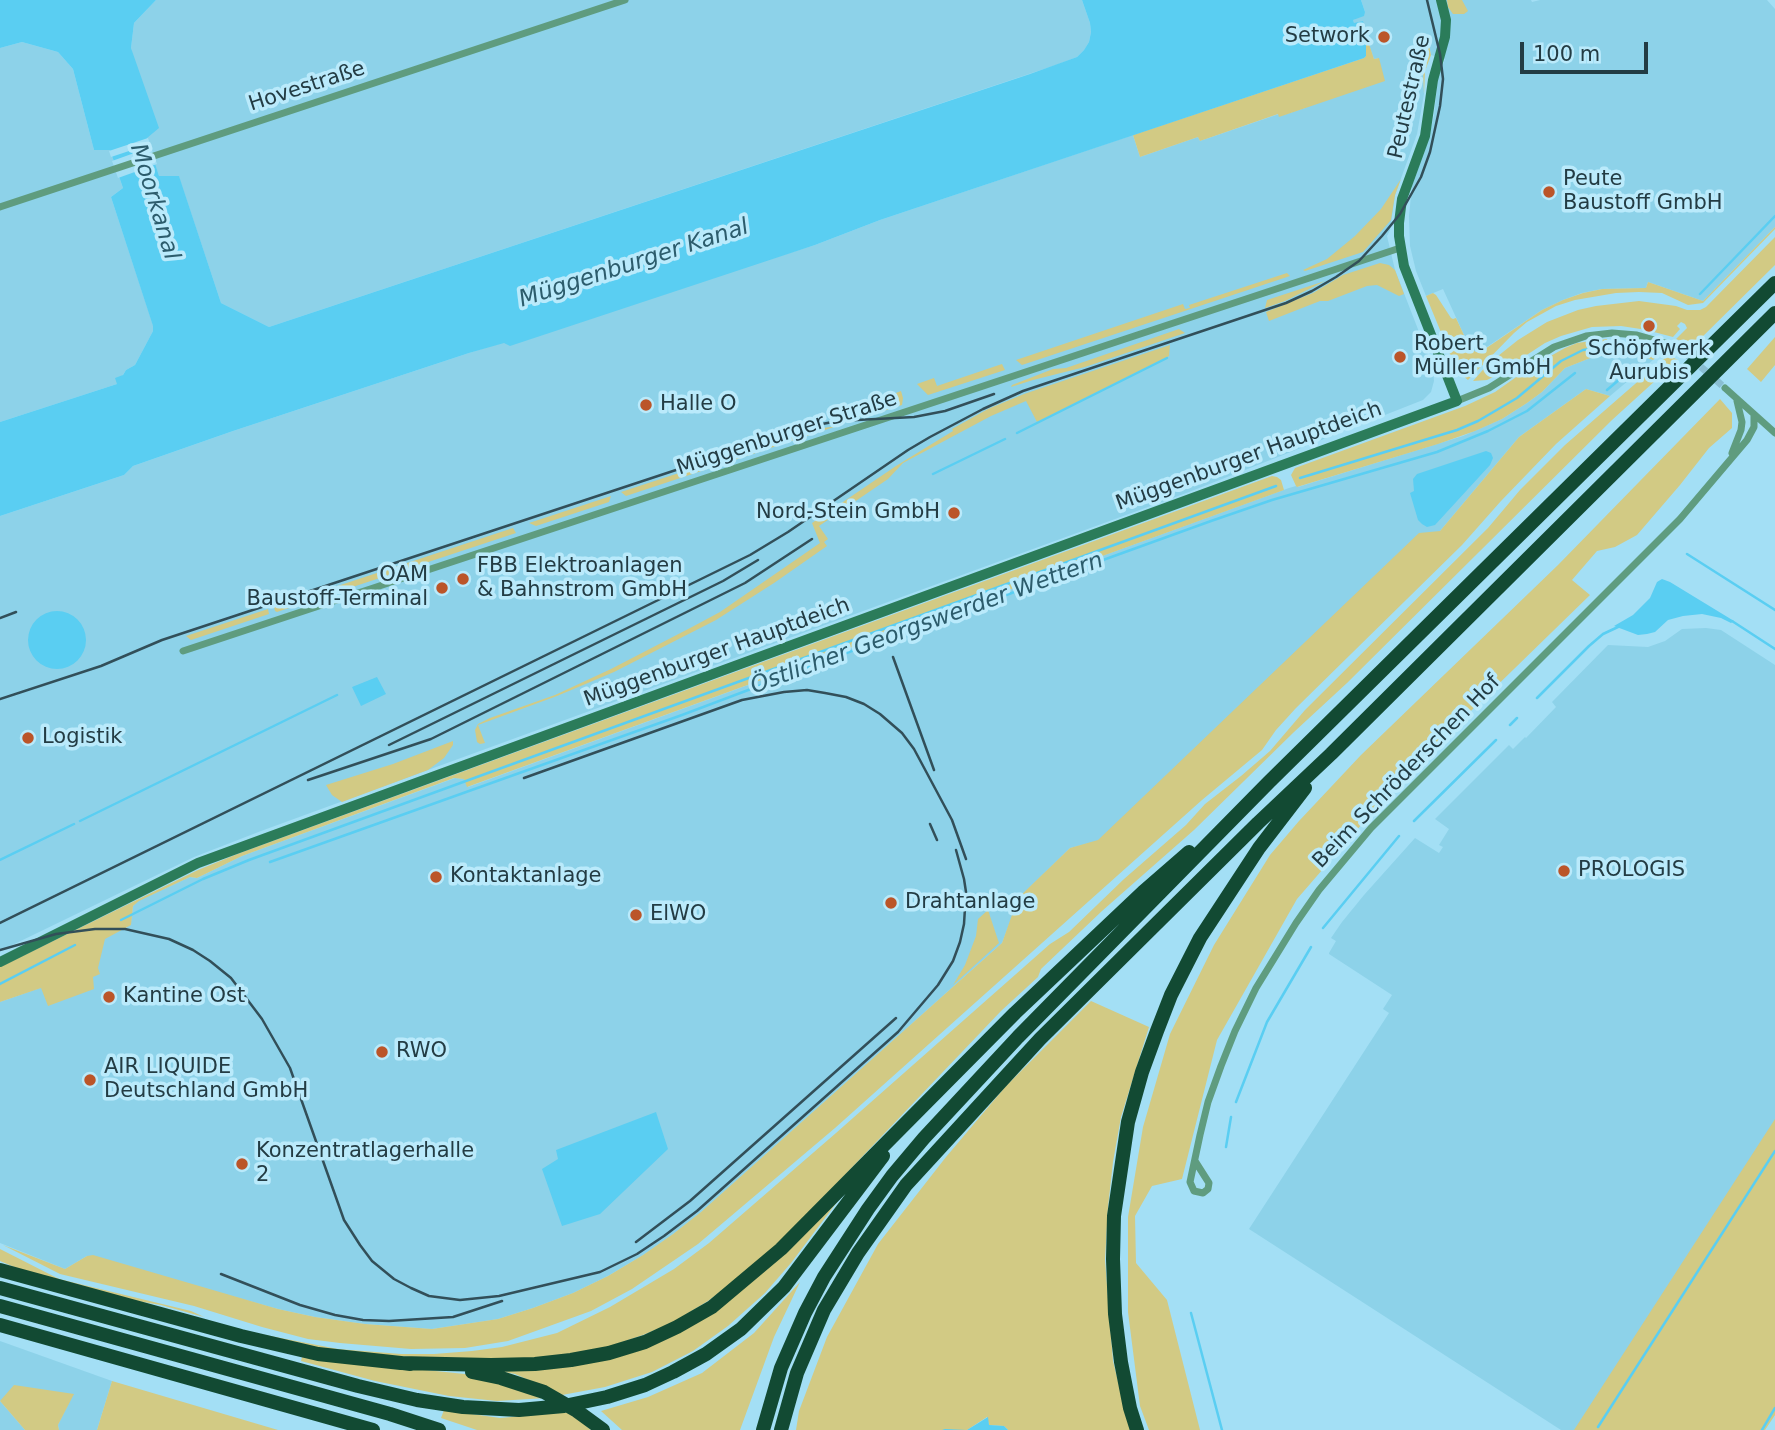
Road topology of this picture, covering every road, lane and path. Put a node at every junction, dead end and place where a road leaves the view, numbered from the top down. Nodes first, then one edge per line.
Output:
1 (625, 0) edge
2 (1441, 0) edge
3 (0, 207) edge
4 (1401, 248) junction
5 (1775, 283) edge
6 (1775, 313) edge
7 (1685, 353) tunnel mouth
8 (1725, 388) tunnel mouth
9 (1737, 400) junction
10 (1457, 401) junction
11 (1754, 415) junction
12 (1775, 433) edge
13 (1729, 461) junction
14 (183, 652) dead end
15 (1331, 754) junction
16 (1269, 782) junction
17 (0, 962) edge
18 (916, 1113) junction
19 (1195, 1161) dead end
20 (4, 1271) edge
21 (0, 1288) edge
22 (0, 1306) edge
23 (0, 1325) edge
24 (400, 1363) junction
25 (373, 1430) edge
26 (439, 1430) edge
27 (603, 1430) edge
28 (763, 1430) edge
29 (781, 1430) edge
30 (1137, 1430) edge

1 - 3 street, Hovestraße
2 - 4 street, Peutestraße
4 - 10 street, Peutestraße
4 - 14 street, Müggenburger Straße
5 - 16 highway
6 - 15 highway
7 - 10 street
8 - 9 street
9 - 11 street
9 - 13 street, Beim Schröderschen Hof
10 - 17 street, Müggenburger Hauptdeich
11 - 12 street
11 - 13 street, Beim Schröderschen Hof
13 - 19 street, Beim Schröderschen Hof
15 - 29 highway
15 - 30 highway
16 - 18 highway
16 - 28 highway
18 - 21 highway
18 - 24 highway
20 - 24 highway
22 - 26 highway
23 - 25 highway
24 - 27 highway

